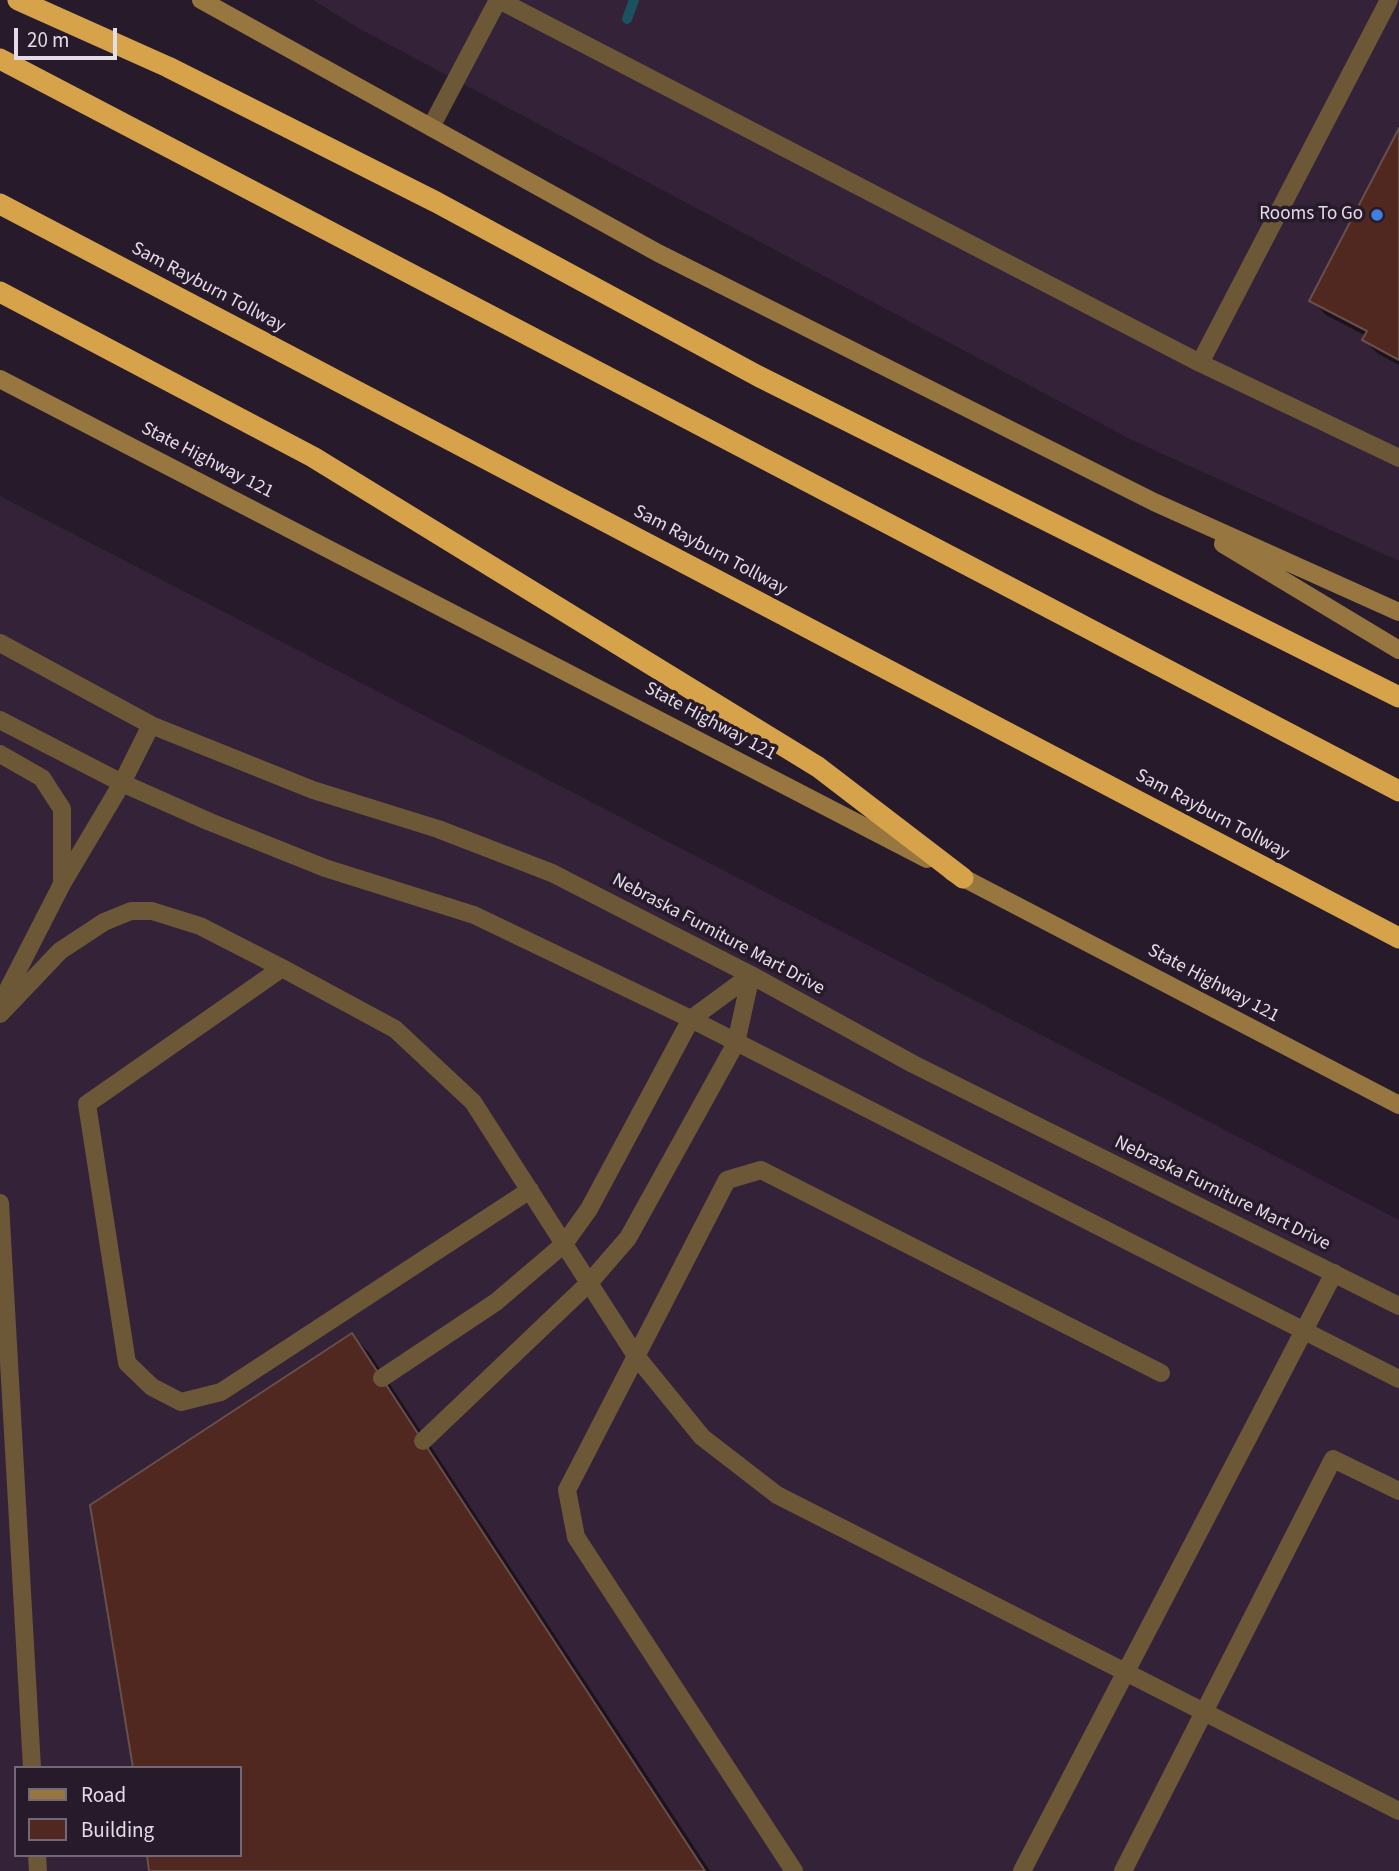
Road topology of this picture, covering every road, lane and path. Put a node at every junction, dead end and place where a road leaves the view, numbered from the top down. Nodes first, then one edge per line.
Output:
1 (18, 0) edge
2 (201, 0) edge
3 (498, 0) edge
4 (1389, 0) edge
5 (0, 59) edge
6 (431, 127) junction
7 (0, 204) edge
8 (0, 292) edge
9 (1200, 363) junction
10 (0, 379) edge
11 (1399, 458) edge
12 (1154, 502) junction
13 (1399, 612) edge
14 (0, 643) edge
15 (1399, 650) edge
16 (1399, 697) edge
17 (0, 720) edge
18 (151, 725) junction
19 (0, 754) edge
20 (122, 783) junction
21 (1399, 791) edge
22 (963, 878) junction
23 (62, 884) junction
24 (1399, 938) edge
25 (282, 968) junction
26 (751, 975) junction
27 (0, 1005) edge
28 (0, 1014) edge
29 (691, 1019) junction
30 (736, 1043) junction
31 (1399, 1105) edge
32 (530, 1190) junction
33 (0, 1203) edge
34 (564, 1244) junction
35 (1334, 1273) junction
36 (589, 1283) junction
37 (1399, 1306) edge
38 (1305, 1331) junction
39 (636, 1356) junction
40 (1161, 1373) dead end
41 (382, 1378) dead end
42 (1399, 1378) edge
43 (423, 1441) dead end
44 (1399, 1492) edge
45 (1127, 1671) junction
46 (1205, 1711) junction
47 (32, 1766) edge
48 (1399, 1811) edge
49 (794, 1871) edge
50 (1022, 1871) edge
51 (1123, 1871) edge

1 - 16 highway
2 - 6 main road
3 - 6 street
3 - 9 street
4 - 9 street
5 - 21 highway
6 - 12 main road
7 - 24 highway, Sam Rayburn Tollway
8 - 22 highway
9 - 11 street
10 - 22 main road, State Highway 121
12 - 13 main road
12 - 15 main road
14 - 18 street, Nebraska Furniture Mart Drive
17 - 20 street
18 - 20 street
18 - 26 street, Nebraska Furniture Mart Drive
19 - 23 street
20 - 23 street
20 - 29 street
22 - 31 main road, State Highway 121
23 - 27 street
25 - 28 street
25 - 32 street
25 - 32 street
26 - 29 street
26 - 30 street
26 - 35 street, Nebraska Furniture Mart Drive
29 - 30 street
29 - 34 street
30 - 36 street
30 - 38 street
32 - 34 street
33 - 47 street
34 - 36 street
34 - 41 street
35 - 37 street, Nebraska Furniture Mart Drive
35 - 38 street
36 - 39 street
36 - 43 street
38 - 42 street
38 - 45 street
39 - 40 street
39 - 45 street
39 - 49 street
44 - 46 street
45 - 46 street
45 - 50 street
46 - 48 street
46 - 51 street

